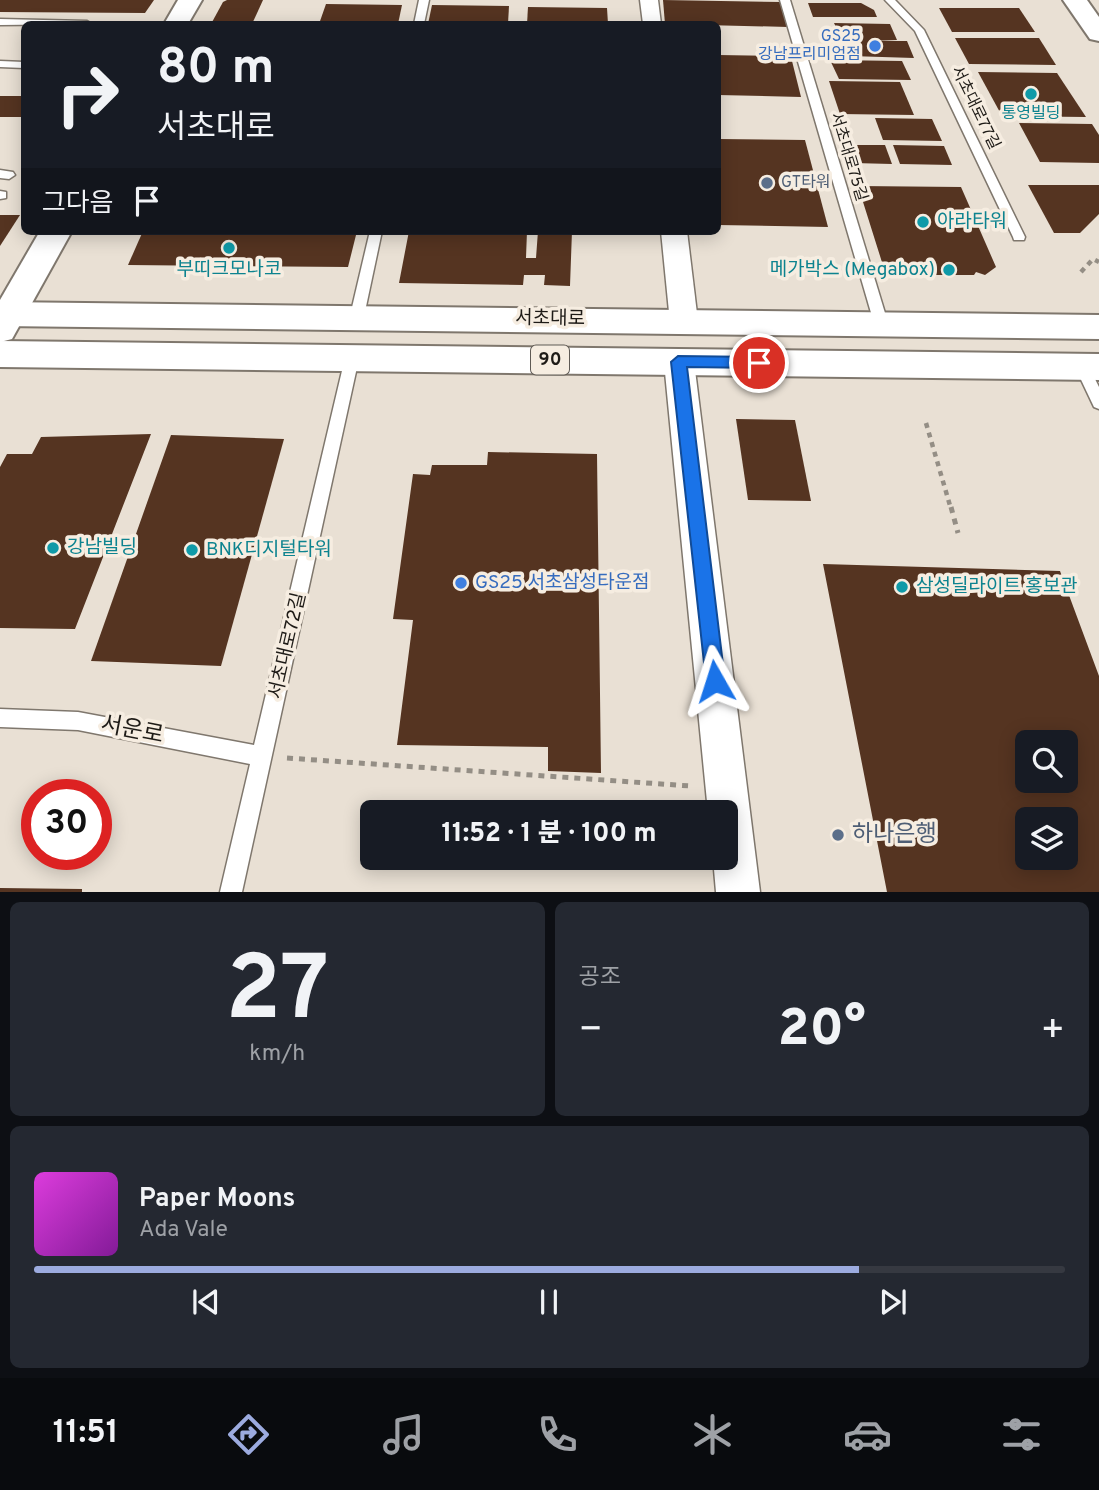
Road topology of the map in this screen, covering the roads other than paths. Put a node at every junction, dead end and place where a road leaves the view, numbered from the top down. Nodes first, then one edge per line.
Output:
1 (190, 0) edge
2 (424, 0) edge
3 (649, 0) edge
4 (785, 0) edge
5 (890, 0) edge
6 (1075, 0) edge
7 (178, 21) edge
8 (420, 21) edge
9 (652, 21) edge
10 (0, 22) edge
11 (21, 22) edge
12 (1099, 34) edge
13 (0, 64) edge
14 (21, 65) edge
15 (54, 235) edge
16 (375, 235) edge
17 (674, 235) edge
18 (1019, 237) dead end
19 (358, 316) junction
20 (3, 320) edge
21 (684, 322) junction
22 (881, 323) junction
23 (1093, 325) edge
24 (0, 355) edge
25 (352, 358) junction
26 (678, 362) junction
27 (1090, 367) edge
28 (1099, 403) edge
29 (0, 718) edge
30 (262, 756) junction
31 (231, 891) edge
32 (738, 891) edge

1 - 7 main road
2 - 8 lane
3 - 9 street
4 - 22 lane, 서초대로75길
5 - 18 lane, 서초대로77길
6 - 12 main road
10 - 11 lane
13 - 14 lane
15 - 20 main road
16 - 19 lane
17 - 21 street
19 - 20 main road, 서초대로 / 90
19 - 21 main road, 서초대로 / 90
21 - 22 main road, 서초대로 / 90
22 - 23 main road, 서초대로 / 90
24 - 25 main road, 90
25 - 26 main road, 90
25 - 30 lane, 서초대로72길
26 - 27 main road, 90
26 - 32 street
27 - 28 lane
29 - 30 lane, 서운로
30 - 31 lane, 서초대로72길

